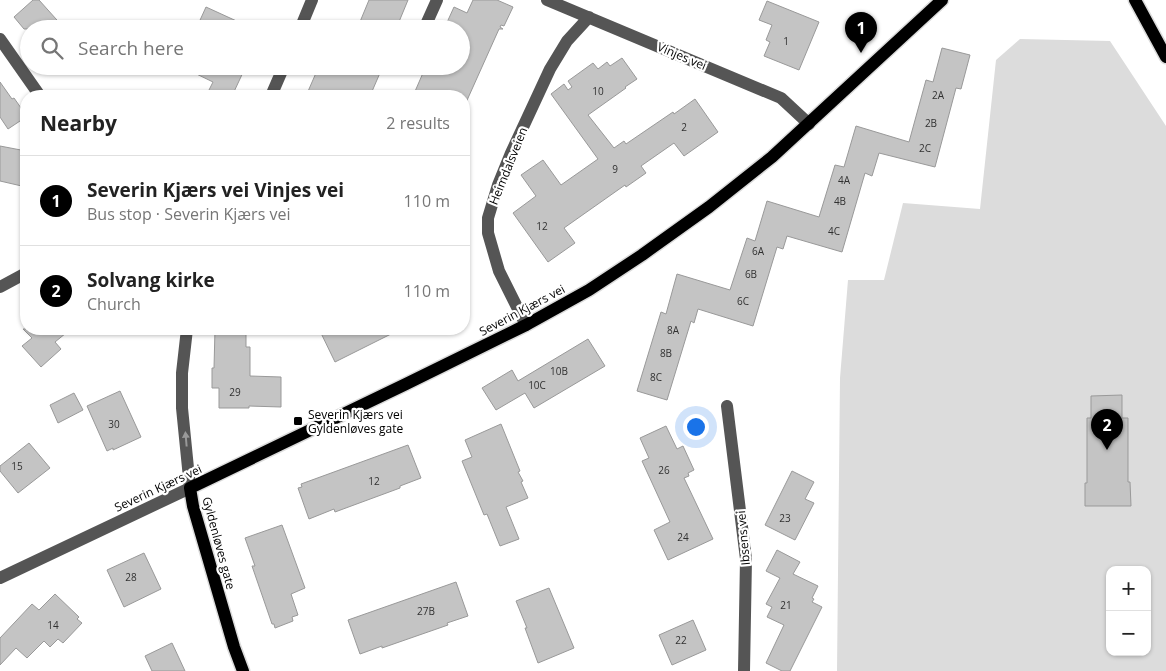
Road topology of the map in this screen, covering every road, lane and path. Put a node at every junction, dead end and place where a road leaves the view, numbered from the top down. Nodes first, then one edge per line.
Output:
1 (312, 0) edge
2 (437, 0) edge
3 (547, 0) edge
4 (1135, 0) edge
5 (940, 1) edge
6 (589, 17) junction
7 (304, 20) edge
8 (428, 20) edge
9 (0, 39) edge
10 (1166, 57) edge
11 (20, 68) edge
12 (25, 75) edge
13 (280, 75) edge
14 (36, 90) edge
15 (274, 90) edge
16 (810, 124) junction
17 (20, 276) edge
18 (0, 287) edge
19 (526, 325) junction
20 (186, 335) edge
21 (727, 406) dead end
22 (190, 488) junction
23 (0, 578) edge
24 (243, 671) edge
25 (744, 671) edge

1 - 7 street
2 - 8 street
3 - 6 street, Vinjes vei
4 - 10 main road
5 - 16 main road, Severin Kjærs vei
6 - 16 street, Vinjes vei
6 - 19 street, Heimdalsveien
9 - 11 street
12 - 14 street
13 - 15 street
16 - 19 main road, Severin Kjærs vei
17 - 18 street
19 - 22 main road, Severin Kjærs vei
22 -> 20 street, Gyldenløves gate
21 - 25 street, Ibsens vei
22 - 23 street, Severin Kjærs vei
22 - 24 main road, Gyldenløves gate

